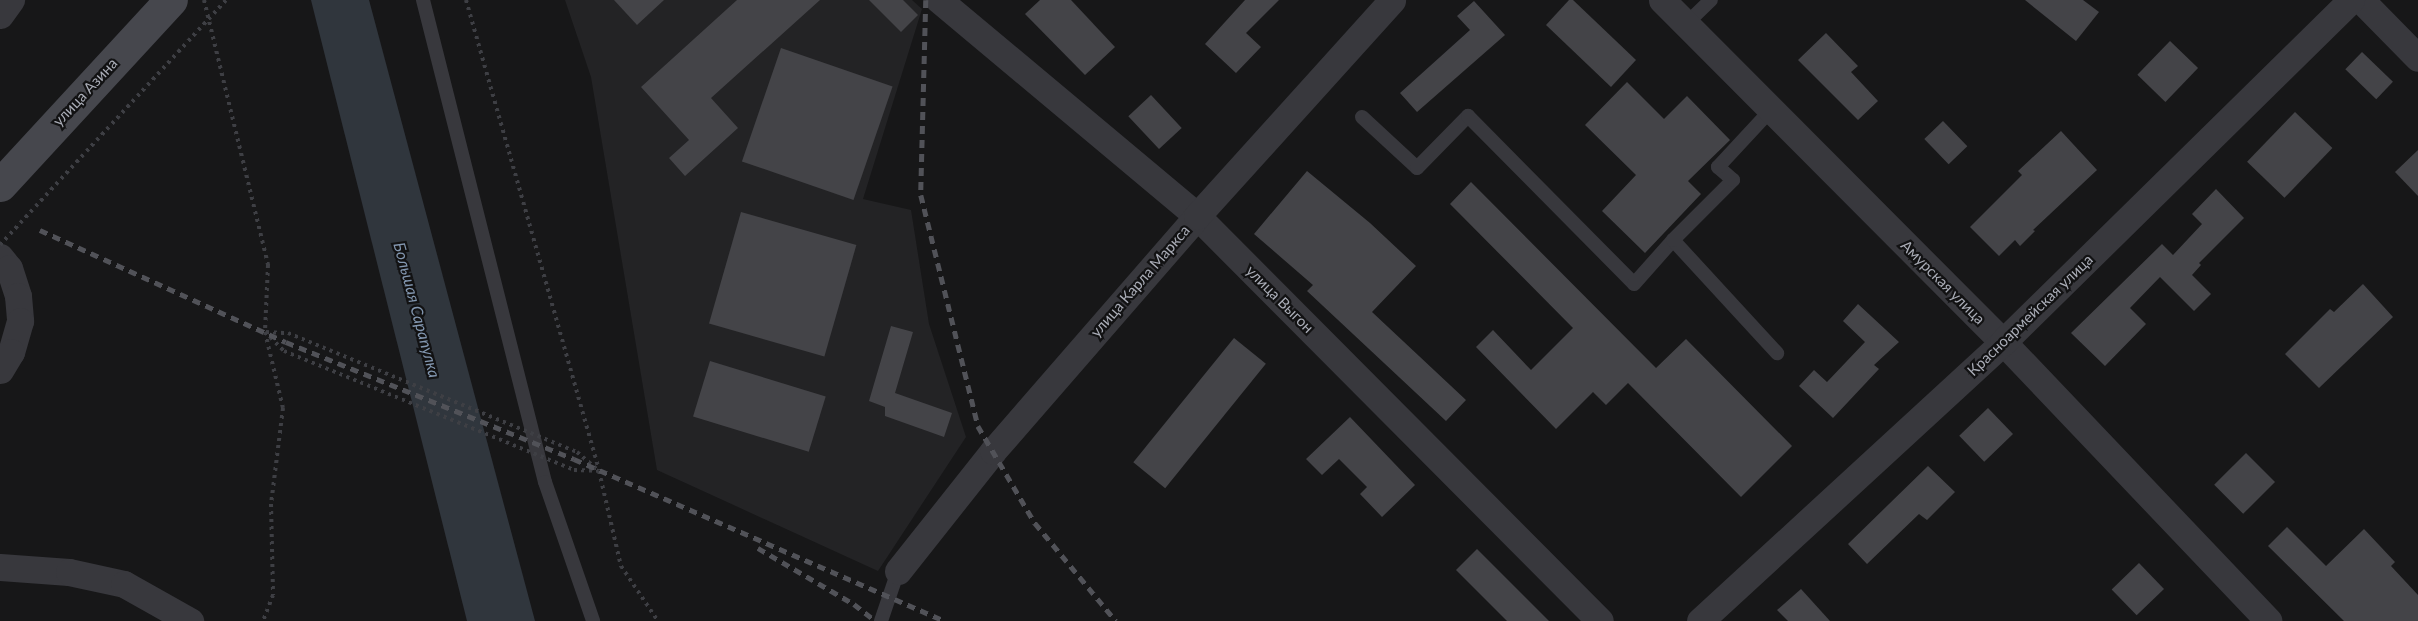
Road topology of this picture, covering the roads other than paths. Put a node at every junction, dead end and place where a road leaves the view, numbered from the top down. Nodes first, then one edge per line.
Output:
1 (11, 0) edge
2 (171, 0) edge
3 (423, 0) edge
4 (939, 0) edge
5 (1392, 0) edge
6 (1662, 0) edge
7 (1711, 0) edge
8 (2351, 0) edge
9 (2361, 0) edge
10 (0, 15) edge
11 (1684, 25) junction
12 (2418, 58) edge
13 (1770, 111) junction
14 (1362, 117) dead end
15 (0, 185) edge
16 (1197, 216) junction
17 (1673, 240) junction
18 (0, 257) edge
19 (2003, 342) junction
20 (1777, 353) dead end
21 (0, 370) edge
22 (0, 567) edge
23 (898, 571) joint
24 (190, 621) edge
25 (593, 621) edge
26 (881, 621) edge
27 (1600, 621) edge
28 (1700, 621) edge
29 (2269, 621) edge

1 - 10 street
2 - 15 main road, улица Азина
3 - 25 lane
4 - 16 street, улица Выгон
5 - 16 street, улица Карла Маркса
6 - 11 street, Амурская улица
7 - 11 lane
8 - 19 street, Красноармейская улица
9 - 12 street
11 - 13 street, Амурская улица
13 - 17 lane
13 - 19 street, Амурская улица
14 - 17 lane
16 - 23 street, улица Карла Маркса
16 - 27 street, улица Выгон
17 - 20 lane
18 - 21 street
19 - 28 street, Красноармейская улица
19 - 29 street, Амурская улица
22 - 24 street
23 - 26 lane

